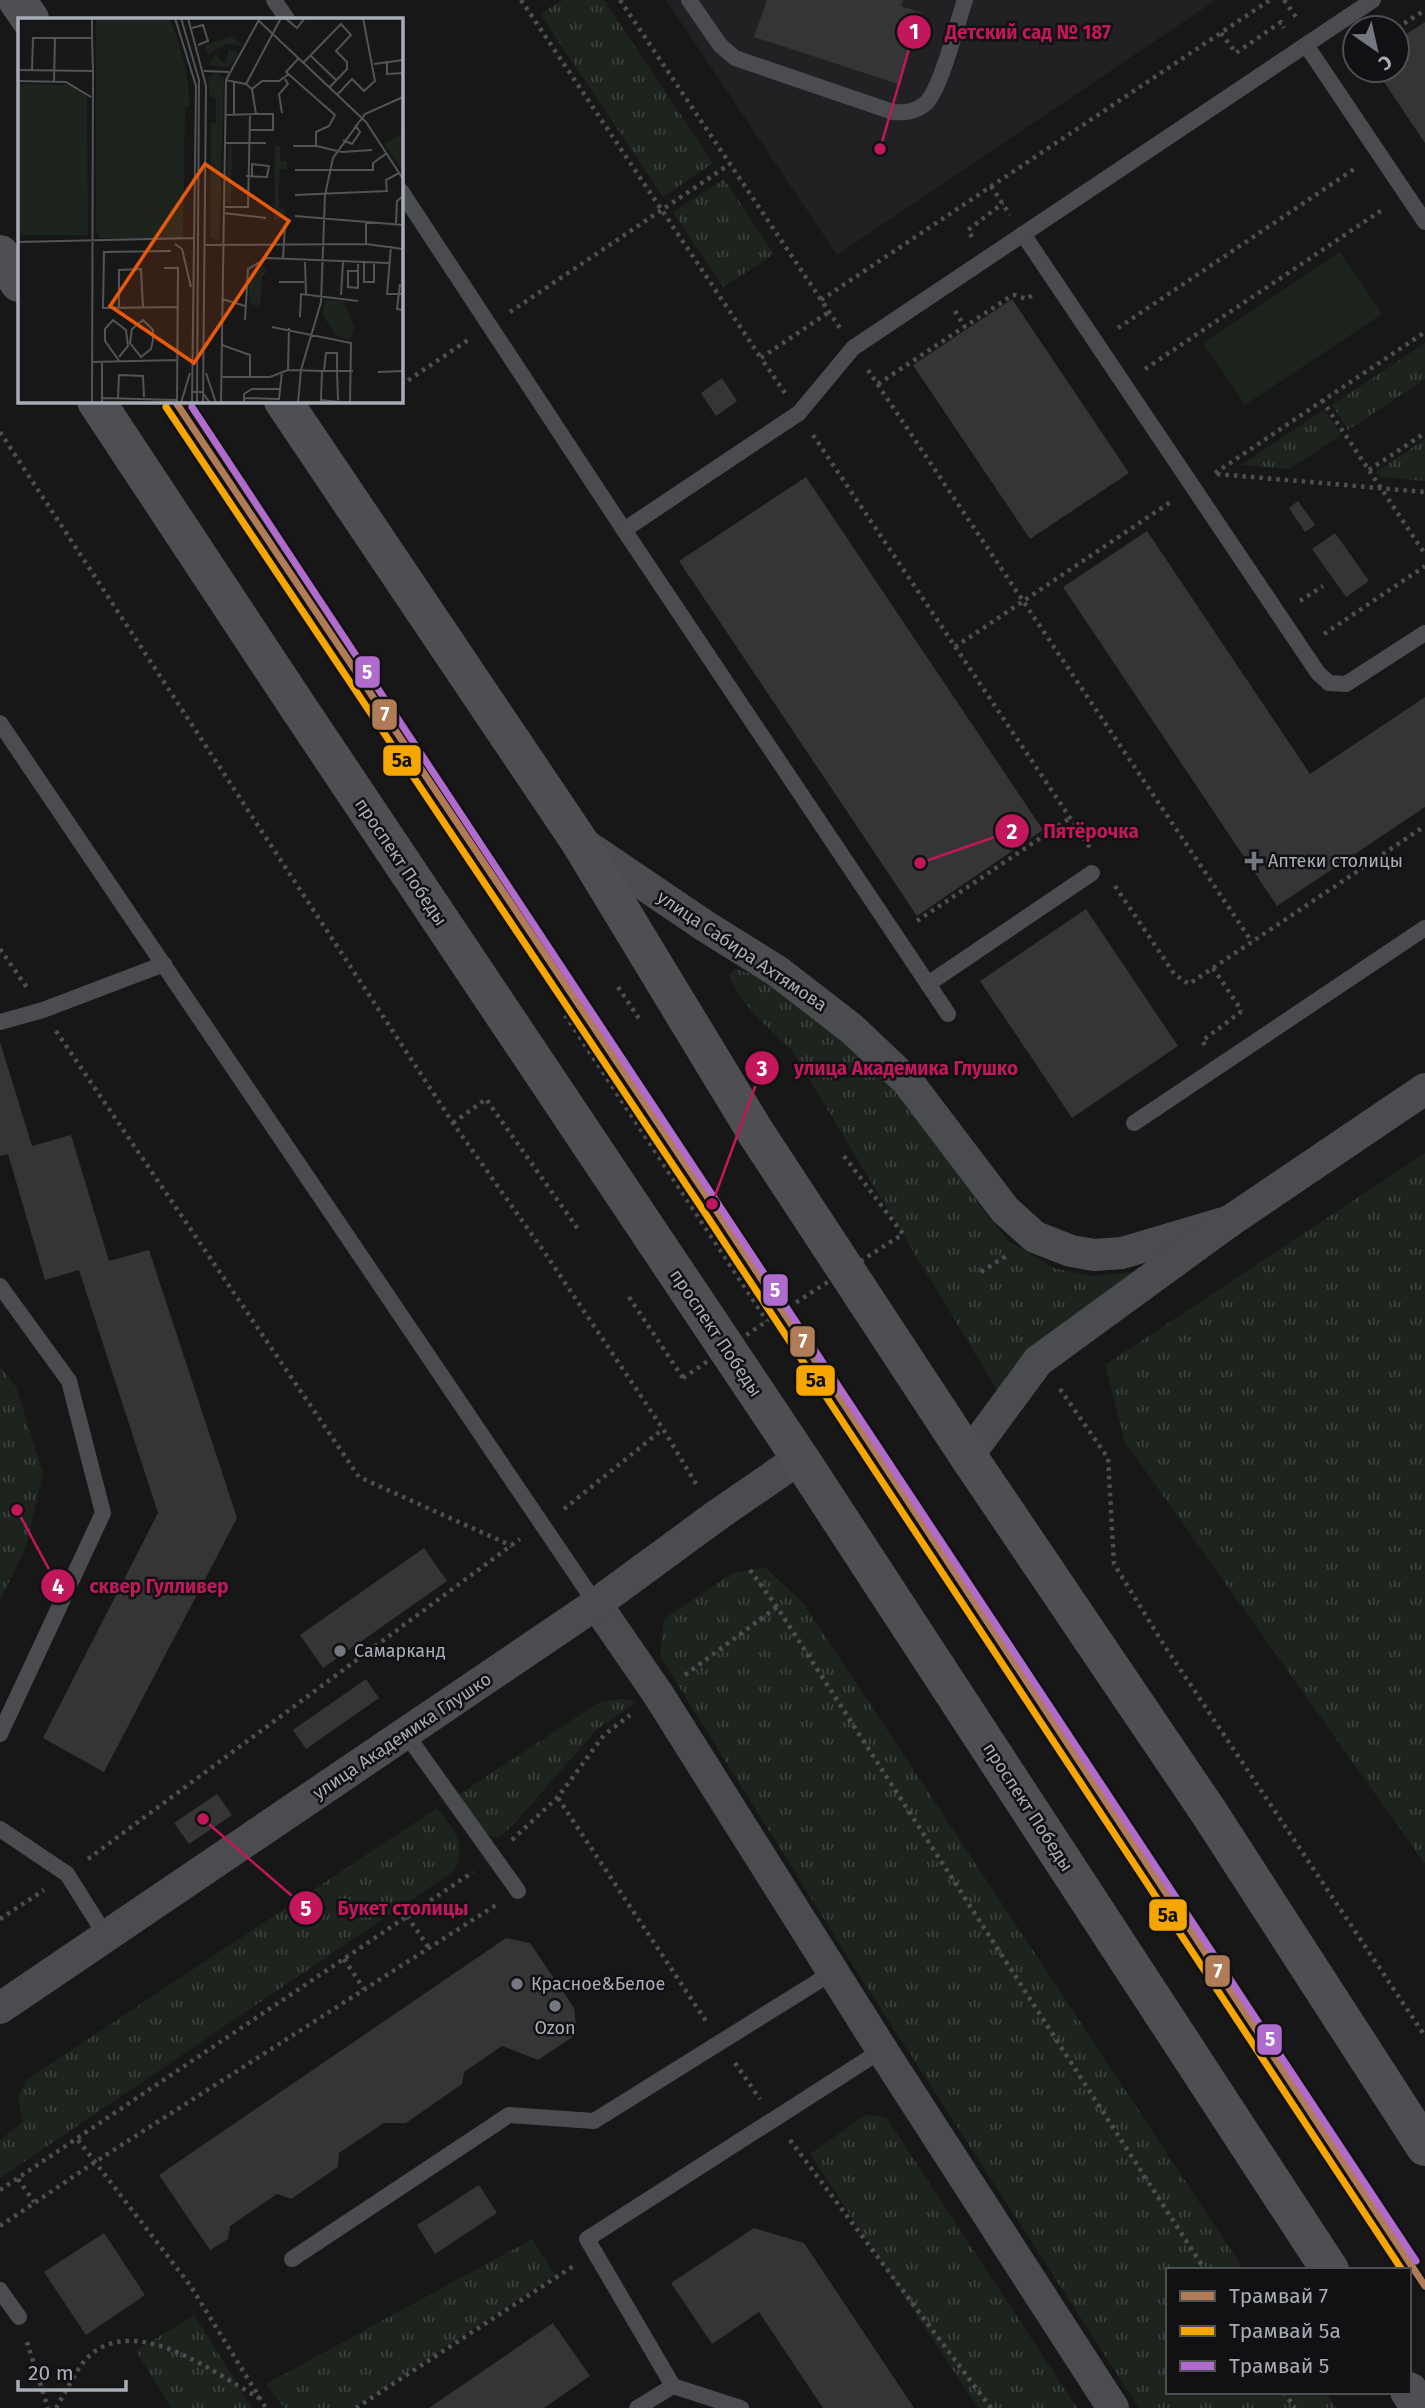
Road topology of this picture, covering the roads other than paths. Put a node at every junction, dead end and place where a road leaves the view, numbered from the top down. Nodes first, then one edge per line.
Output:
1 (17, 0) edge
2 (274, 0) edge
3 (689, 0) edge
4 (965, 0) edge
5 (1373, 0) edge
6 (29, 18) edge
7 (286, 18) edge
8 (1306, 45) junction
9 (402, 193) edge
10 (1425, 222) edge
11 (1024, 234) junction
12 (0, 254) edge
13 (18, 281) edge
14 (97, 402) edge
15 (285, 402) edge
16 (624, 530) junction
17 (1425, 633) edge
18 (0, 723) edge
19 (579, 841) junction
20 (1092, 873) dead end
21 (1425, 928) edge
22 (164, 964) junction
23 (928, 984) junction
24 (948, 1014) dead end
25 (0, 1022) edge
26 (1425, 1089) edge
27 (1134, 1123) dead end
28 (1230, 1221) junction
29 (0, 1286) edge
30 (968, 1457) junction
31 (800, 1458) junction
32 (596, 1604) junction
33 (0, 1734) edge
34 (406, 1734) junction
35 (0, 1829) edge
36 (518, 1891) road end
37 (106, 1936) junction
38 (833, 1972) junction
39 (0, 2008) edge
40 (882, 2050) junction
41 (1425, 2147) edge
42 (292, 2259) dead end
43 (1329, 2268) edge
44 (0, 2290) edge
45 (19, 2317) road end
46 (673, 2386) junction
47 (637, 2408) edge
48 (741, 2408) edge
49 (1113, 2408) edge

1 - 6 main road
2 - 7 lane
3 - 4 lane
5 - 8 lane
8 - 10 lane
8 - 11 lane
9 - 16 lane
11 - 16 lane
11 - 17 lane
12 - 13 main road
14 - 31 main road, проспект Победы
15 - 19 main road
16 - 23 lane
18 - 22 lane
19 - 28 street, улица Сабира Ахтямова
19 - 30 main road
20 - 23 lane
21 - 27 lane
22 - 25 lane
22 - 32 lane
23 - 24 lane
26 - 28 street, улица Сабира Ахтямова
28 - 30 street, улица Сабира Ахтямова
29 - 33 lane
30 - 41 main road
31 - 32 street, улица Академика Глушко
31 - 43 main road, проспект Победы
32 - 34 street, улица Академика Глушко
32 - 38 street
34 - 36 lane
34 - 37 street, улица Академика Глушко
35 - 37 lane
37 - 39 street, улица Академика Глушко
38 - 40 street
38 - 42 lane
40 - 46 lane
40 - 49 street
44 - 45 lane
46 - 47 lane
46 - 48 lane

